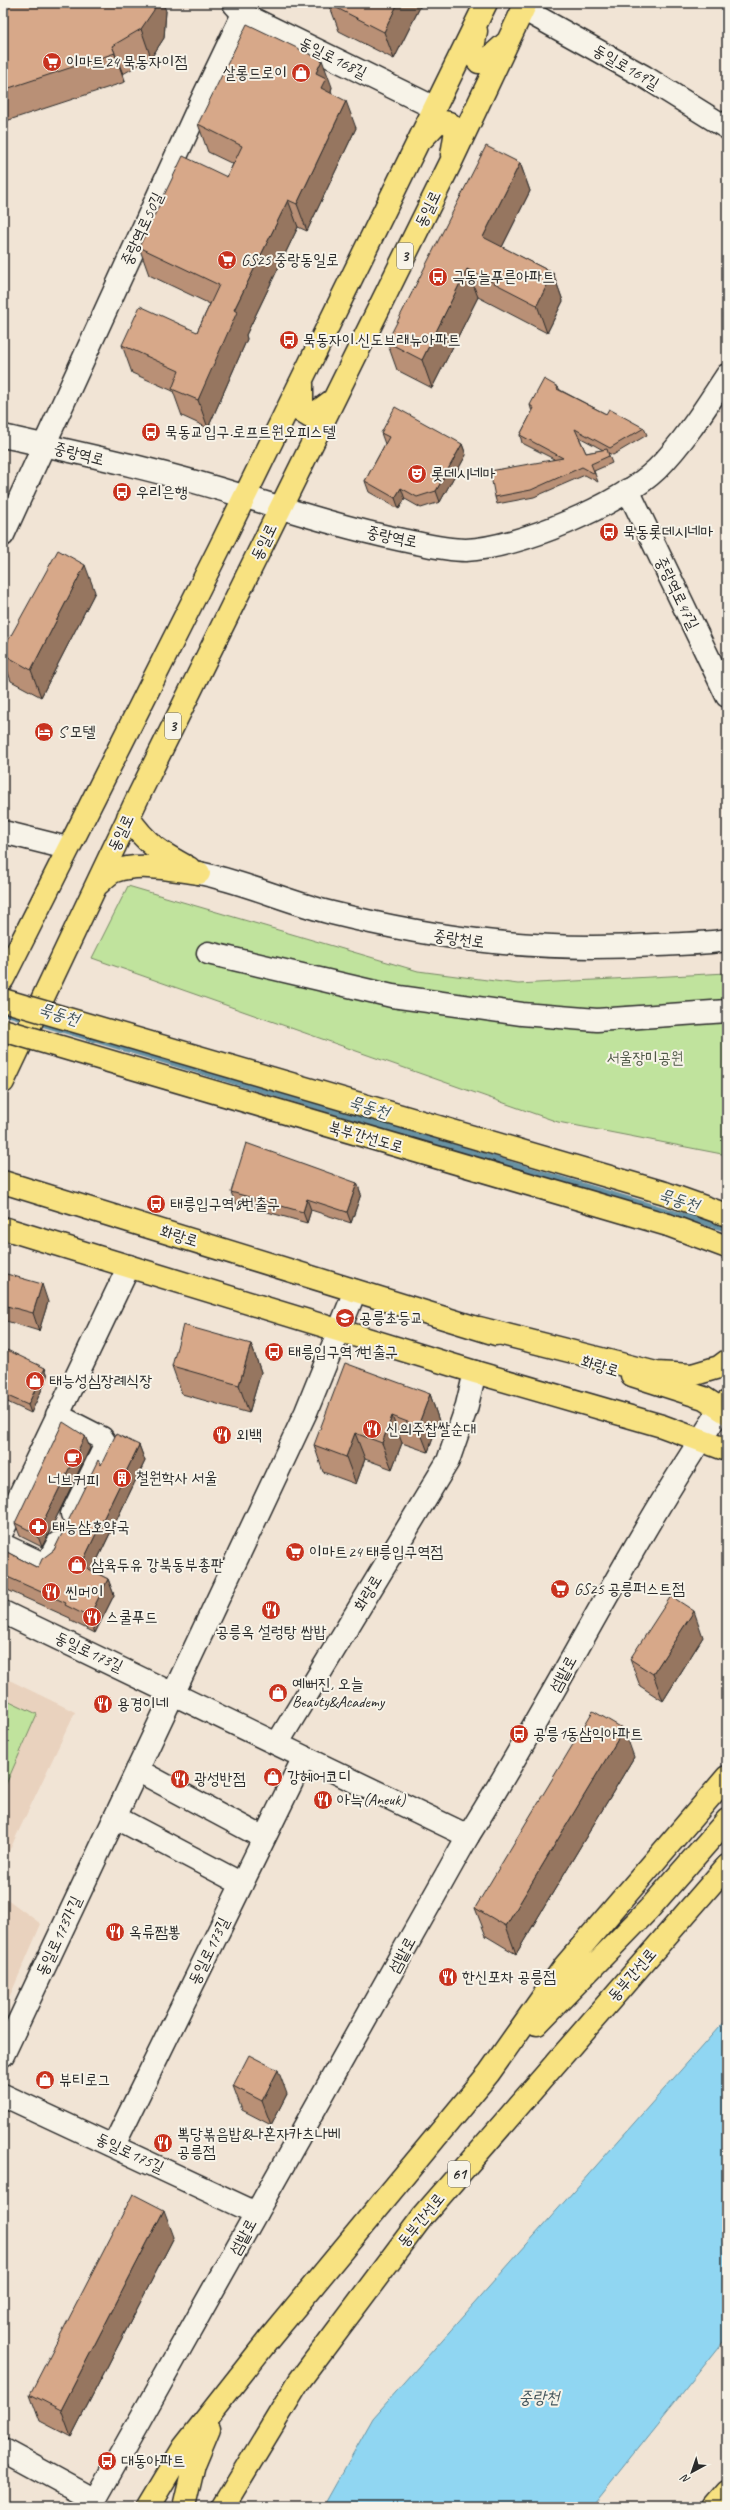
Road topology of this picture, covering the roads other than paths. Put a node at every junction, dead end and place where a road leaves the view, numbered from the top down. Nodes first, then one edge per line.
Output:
1 (525, 6) edge
2 (238, 8) edge
3 (481, 13) edge
4 (509, 39) junction
5 (435, 108) junction
6 (727, 128) edge
7 (417, 144) junction
8 (451, 162) junction
9 (727, 375) edge
10 (302, 381) junction
11 (335, 398) junction
12 (3, 436) edge
13 (43, 445) junction
14 (628, 490) junction
15 (246, 496) junction
16 (281, 508) junction
17 (3, 535) edge
18 (726, 694) edge
19 (128, 817) junction
20 (3, 832) edge
21 (67, 848) junction
22 (199, 873) junction
23 (95, 887) junction
24 (727, 940) edge
25 (208, 953) dead end
26 (3, 979) edge
27 (3, 1000) edge
28 (727, 1012) edge
29 (3, 1030) edge
30 (3, 1082) edge
31 (3, 1182) edge
32 (727, 1216) edge
33 (3, 1228) edge
34 (727, 1247) edge
35 (129, 1266) junction
36 (355, 1291) junction
37 (479, 1328) junction
38 (340, 1330) junction
39 (727, 1361) edge
40 (475, 1372) junction
41 (725, 1408) edge
42 (57, 1415) junction
43 (701, 1440) junction
44 (727, 1450) edge
45 (3, 1530) edge
46 (3, 1544) edge
47 (3, 1612) edge
48 (174, 1692) junction
49 (277, 1744) junction
50 (304, 1757) junction
51 (137, 1770) junction
52 (727, 1777) edge
53 (115, 1818) junction
54 (727, 1820) edge
55 (468, 1836) junction
56 (264, 1838) junction
57 (727, 1866) edge
58 (242, 1884) junction
59 (3, 2055) edge
60 (489, 2073) junction
61 (3, 2095) edge
62 (114, 2145) junction
63 (256, 2213) junction
64 (239, 2378) junction
65 (3, 2450) edge
66 (727, 2492) edge
67 (93, 2504) edge
68 (148, 2507) edge
69 (184, 2507) edge
70 (223, 2507) edge
71 (714, 2507) edge

1 - 4 main road, 동일로 / 3
1 - 6 street, 동일로169길
2 - 5 street, 동일로168길
2 - 13 street, 중랑역로50길
3 - 4 main road
3 - 5 main road
4 - 8 main road, 동일로 / 3
5 - 7 main road
7 - 8 main road
7 - 10 main road
8 - 11 main road, 동일로 / 3
9 - 14 street, 중랑역로
10 - 11 main road
10 - 15 main road
11 - 16 main road, 동일로 / 3
12 - 13 street, 중랑역로
13 - 15 street, 중랑역로
13 - 17 street, 중랑역로50길
14 - 16 street, 중랑역로
14 - 18 street, 중랑역로47길
15 - 16 street, 중랑역로
15 - 21 main road
16 - 19 main road, 동일로 / 3
19 - 22 main road
19 - 23 main road, 동일로 / 3
20 - 21 street
21 - 26 main road
22 - 23 main road
22 - 24 street, 중랑천로
23 - 30 main road, 동일로 / 3, bridge
25 - 28 street
27 - 32 main road, 북부간선도로, bridge
29 - 34 main road, 북부간선도로, bridge
31 - 36 main road, 화랑로
33 - 35 main road
35 - 38 main road
35 - 42 street
36 - 37 main road, 화랑로
36 - 38 street
37 - 39 main road
37 - 41 main road, 화랑로
38 - 40 main road
38 - 48 street
40 - 43 main road
40 - 49 street, 화랑로
41 - 43 street, 섬밭로
42 - 45 street
42 - 46 street
43 - 44 main road
43 - 55 street, 섬밭로
47 - 48 street, 동일로173길
48 - 49 street, 동일로173길
48 - 51 street, 동일로173가길
49 - 50 street, 동일로173길
50 - 55 street, 동일로173길
50 - 56 street, 동일로173길
51 - 53 street, 동일로173가길
51 - 56 street
52 - 60 main road
53 - 58 street
53 - 59 street, 동일로173가길
54 - 60 main road
55 - 63 street, 섬밭로
56 - 58 street, 동일로173길
57 - 70 main road, 동부간선로 / 61
58 - 62 street, 동일로173길
60 - 64 main road
61 - 62 street, 동일로175길
62 - 63 street, 동일로175길
63 - 67 street, 섬밭로
64 - 68 main road
64 - 69 main road
65 - 67 street
66 - 71 main road

